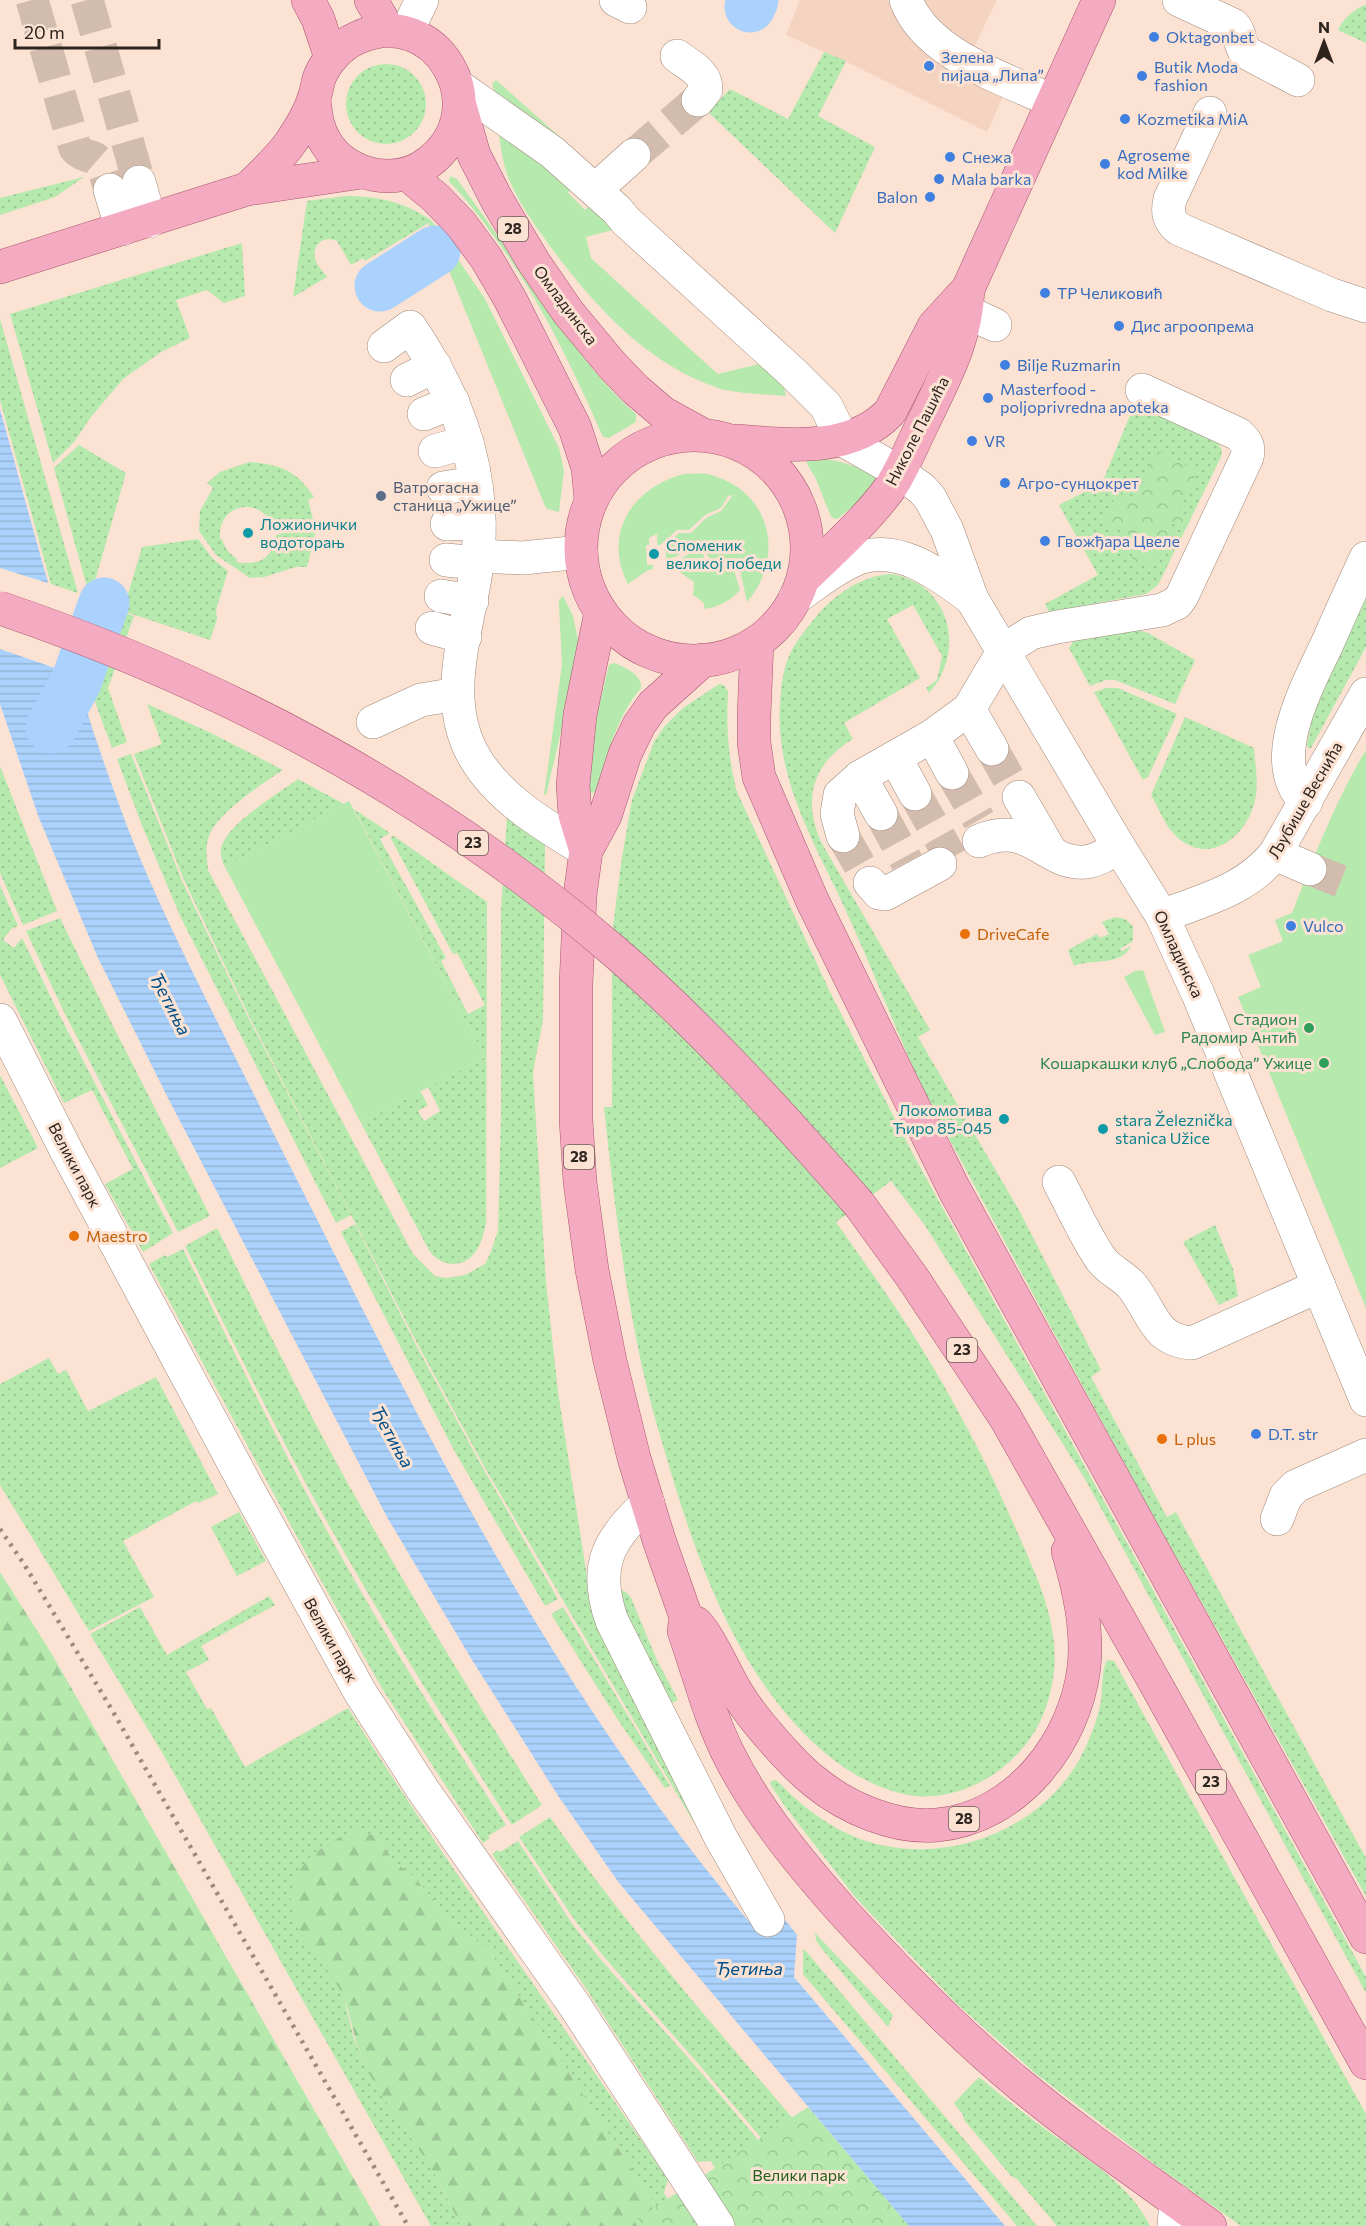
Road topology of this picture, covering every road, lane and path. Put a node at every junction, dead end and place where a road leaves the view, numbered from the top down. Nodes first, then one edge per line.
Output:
1 (308, 0) edge
2 (371, 0) edge
3 (422, 0) edge
4 (906, 0) edge
5 (1099, 0) edge
6 (1179, 0) edge
7 (397, 32) junction
8 (677, 56) dead end
9 (331, 58) junction
10 (1298, 80) dead end
11 (459, 96) junction
12 (314, 100) junction
13 (698, 100) tunnel mouth
14 (1052, 101) junction
15 (1210, 113) dead end
16 (634, 155) tunnel mouth
17 (362, 172) junction
18 (408, 174) junction
19 (125, 186) tunnel mouth
20 (248, 189) junction
21 (595, 190) junction
22 (125, 228) junction
23 (0, 267) edge
24 (1366, 306) edge
25 (976, 308) junction
26 (384, 346) dead end
27 (1142, 390) dead end
28 (713, 437) junction
29 (843, 440) junction
30 (467, 442) junction
31 (435, 450) dead end
32 (899, 472) junction
33 (475, 483) junction
34 (443, 488) dead end
35 (591, 500) junction
36 (479, 523) junction
37 (447, 524) dead end
38 (581, 552) junction
39 (1366, 558) edge
40 (467, 560) junction
41 (799, 588) junction
42 (972, 599) junction
43 (0, 608) edge
44 (601, 612) junction
45 (432, 628) dead end
46 (465, 637) junction
47 (757, 642) junction
48 (1004, 650) junction
49 (703, 660) junction
50 (457, 694) junction
51 (1366, 694) edge
52 (969, 709) junction
53 (373, 722) dead end
54 (932, 736) junction
55 (993, 749) tunnel mouth
56 (894, 757) junction
57 (952, 773) tunnel mouth
58 (860, 777) junction
59 (915, 794) tunnel mouth
60 (1019, 797) tunnel mouth
61 (1306, 802) junction
62 (881, 814) tunnel mouth
63 (982, 833) dead end
64 (843, 836) tunnel mouth
65 (1119, 847) junction
66 (586, 851) junction
67 (1051, 852) junction
68 (1275, 854) junction
69 (921, 868) dead end
70 (1310, 869) tunnel mouth
71 (870, 883) dead end
72 (1162, 916) junction
73 (0, 1020) edge
74 (1059, 1182) dead end
75 (1319, 1286) junction
76 (1366, 1400) edge
77 (1366, 1455) edge
78 (648, 1503) junction
79 (1053, 1503) junction
80 (1277, 1518) dead end
81 (686, 1617) junction
82 (768, 1920) dead end
83 (1366, 1937) edge
84 (1366, 2062) edge
85 (1175, 2214) edge
86 (718, 2226) edge
87 (1210, 2226) edge

1 - 9 main road
2 - 7 main road
3 - 7 street
4 - 14 street
5 - 14 main road, Николе Пашића
6 - 10 street
7 - 9 main road
7 - 11 main road
8 - 13 street
9 - 12 main road
11 - 18 main road
11 - 21 street
11 - 28 main road, Омладинска / 28
12 - 17 main road
12 - 20 main road
14 - 25 main road, Николе Пашића
15 - 24 street
16 - 21 street
17 - 18 main road
17 - 20 main road
18 - 35 main road
19 - 22 street
20 - 22 main road
21 - 29 street
22 - 23 main road
25 - 29 main road, Николе Пашића
25 - 32 main road, Николе Пашића
26 - 30 street
27 - 48 street
28 - 29 main road, Николе Пашића
28 - 35 main road
28 - 41 main road, Омладинска
29 - 32 street, Омладинска
30 - 31 street
30 - 33 street
32 - 41 main road, Николе Пашића
32 - 42 street, Омладинска
33 - 34 street
33 - 36 street
35 - 38 main road
36 - 37 street
36 - 40 street
38 - 40 street
38 - 44 main road
39 - 61 street
40 - 46 street
41 - 42 street, Омладинска
41 - 47 main road
42 - 48 street, Омладинска
43 - 79 main road, 23, bridge
44 - 49 main road
44 - 66 main road, 28
45 - 46 street
46 - 50 street
47 - 49 main road
47 - 83 main road
48 - 52 street
48 - 65 street, Омладинска
49 - 66 main road, 28
50 - 53 street
50 - 66 street
51 - 61 street, Љубише Веснића
52 - 54 street
52 - 55 street
54 - 56 street
54 - 57 street
56 - 58 street
56 - 59 street
58 - 62 street
58 - 64 street
60 - 67 street
61 - 68 street, Љубише Веснића
63 - 67 street
65 - 67 street
65 - 72 street, Омладинска
66 - 78 main road, 28
68 - 70 street
68 - 72 street, Љубише Веснића
69 - 71 street
72 - 75 street, Омладинска
73 - 86 street, Велики парк
74 - 75 street
75 - 76 street, Омладинска
77 - 80 street
78 - 81 main road, 28
78 - 82 street
79 - 81 main road, 28
79 - 84 main road, 23
81 - 85 main road
85 - 87 main road

